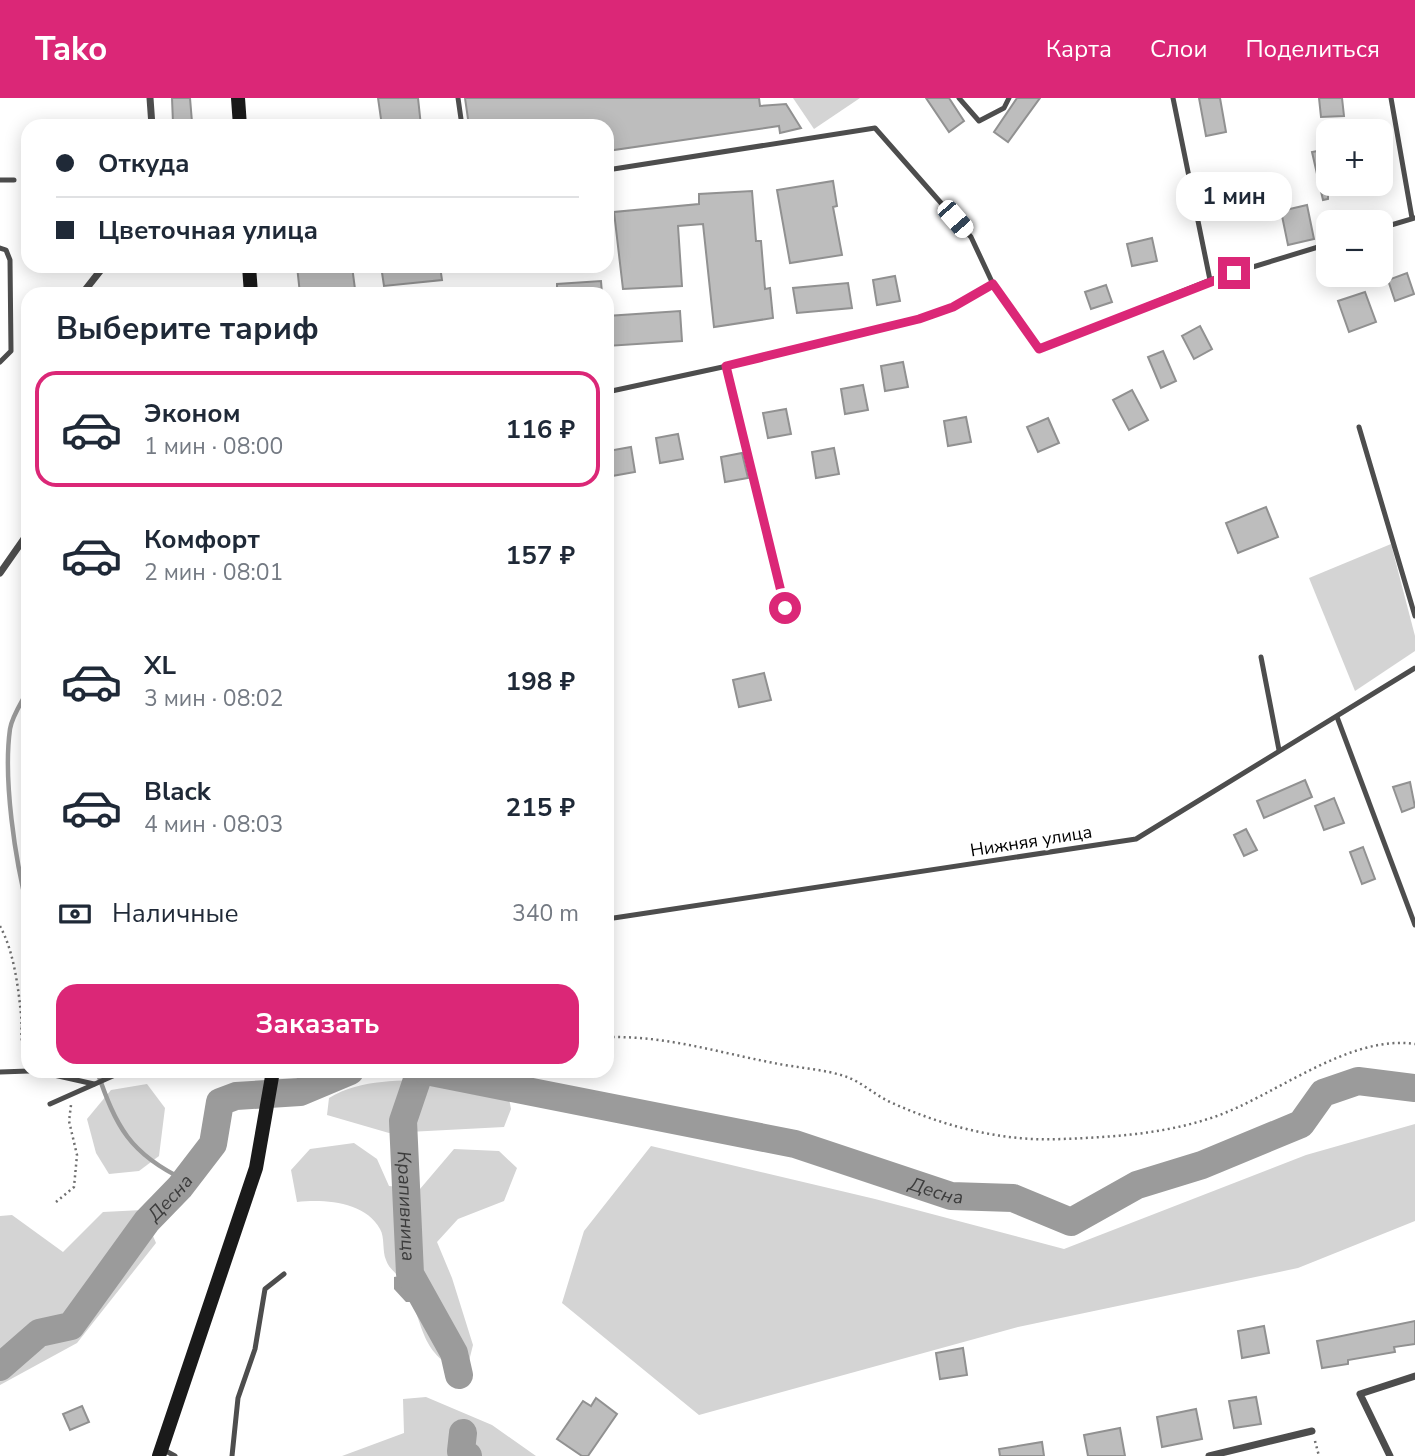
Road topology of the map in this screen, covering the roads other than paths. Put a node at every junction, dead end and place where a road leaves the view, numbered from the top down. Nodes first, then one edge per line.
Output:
1 (150, 98) edge
2 (238, 98) edge
3 (458, 98) edge
4 (959, 98) edge
5 (1009, 98) edge
6 (1173, 98) edge
7 (1391, 98) edge
8 (152, 119) edge
9 (240, 119) edge
10 (461, 119) edge
11 (614, 169) edge
12 (0, 180) edge
13 (14, 180) dead end
14 (1413, 218) edge
15 (1393, 224) edge
16 (0, 248) edge
17 (1316, 248) edge
18 (1210, 280) junction
19 (993, 284) junction
20 (0, 362) edge
21 (726, 366) junction
22 (614, 390) edge
23 (1359, 427) dead end
24 (21, 543) edge
25 (0, 573) edge
26 (785, 608) dead end
27 (1415, 615) edge
28 (1261, 657) dead end
29 (1415, 668) edge
30 (1337, 717) junction
31 (1279, 750) junction
32 (614, 918) edge
33 (1415, 925) edge
34 (21, 1071) edge
35 (0, 1072) edge
36 (66, 1078) edge
37 (110, 1078) edge
38 (272, 1078) edge
39 (97, 1085) junction
40 (50, 1104) dead end
41 (285, 1274) dead end
42 (1415, 1376) edge
43 (1312, 1431) road end
44 (165, 1454) edge
45 (232, 1456) edge
46 (1209, 1456) edge
47 (1390, 1456) edge

1 - 8 street
2 - 9 street
3 - 10 lane
4 - 5 lane
6 - 18 lane
7 - 14 lane
11 - 19 lane
12 - 13 lane
14 - 15 lane
16 - 20 lane
17 - 18 lane
18 - 19 lane
19 - 21 lane
21 - 22 lane
21 - 26 lane
23 - 27 lane
24 - 25 street
28 - 31 lane
29 - 30 lane, Нижняя улица
30 - 31 lane, Нижняя улица
30 - 33 lane
31 - 32 lane, Нижняя улица
34 - 35 lane
36 - 39 lane
37 - 39 lane
38 - 44 street
39 - 40 lane
41 - 45 lane
42 - 47 street
43 - 46 street

